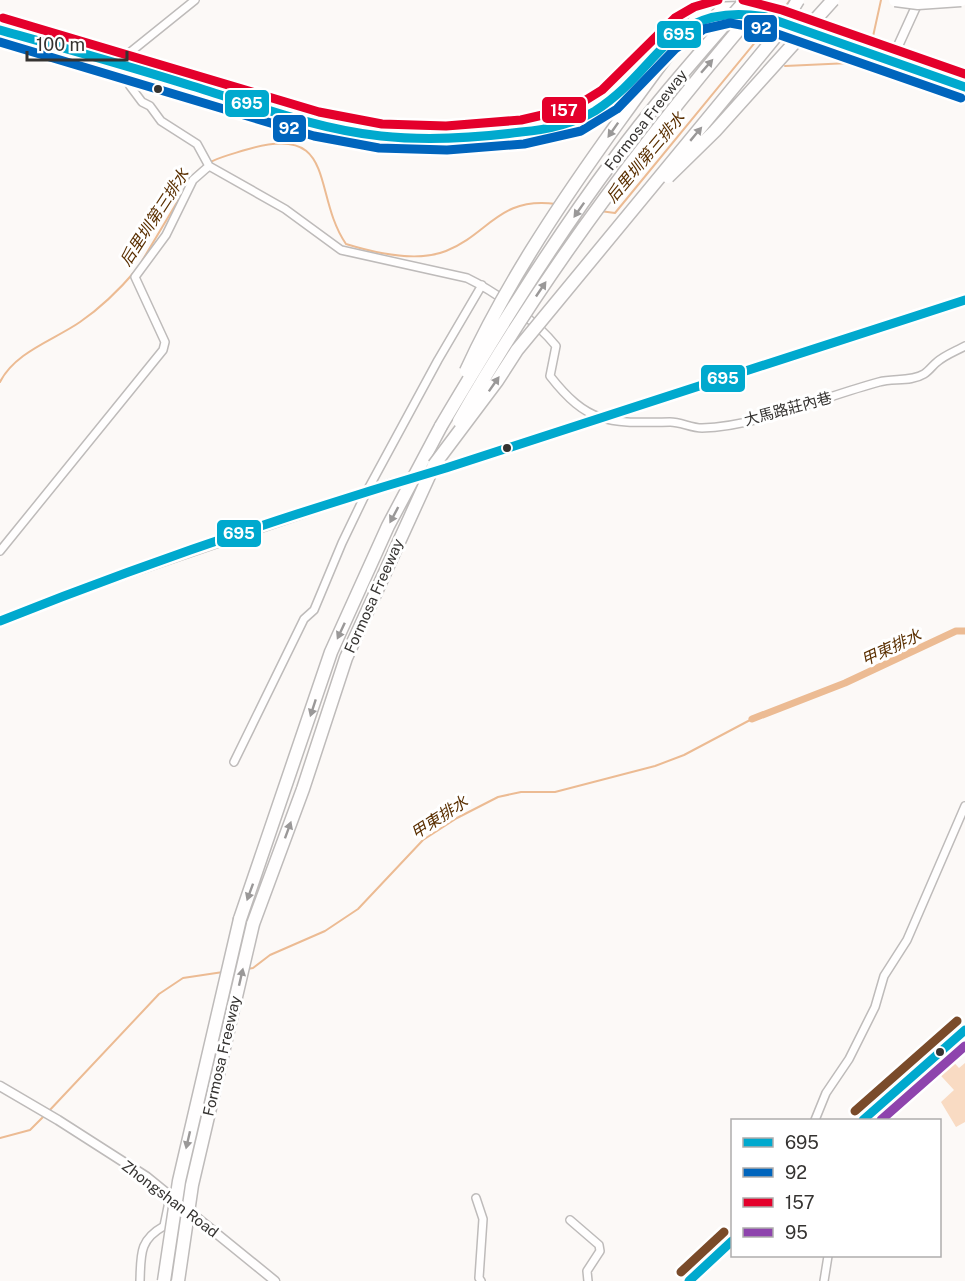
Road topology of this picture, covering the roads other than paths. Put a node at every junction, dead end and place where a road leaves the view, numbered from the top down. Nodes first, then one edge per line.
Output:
1 (195, 0) edge
2 (706, 0) edge
3 (712, 0) edge
4 (746, 0) edge
5 (764, 0) edge
6 (798, 0) edge
7 (833, 0) edge
8 (895, 0) edge
9 (919, 0) edge
10 (961, 0) edge
11 (0, 23) edge
12 (687, 29) junction
13 (0, 30) edge
14 (894, 55) junction
15 (122, 61) junction
16 (965, 79) edge
17 (965, 87) edge
18 (209, 166) junction
19 (618, 231) junction
20 (482, 285) junction
21 (965, 300) edge
22 (965, 346) edge
23 (601, 418) junction
24 (441, 426) junction
25 (440, 466) junction
26 (392, 483) tunnel mouth
27 (367, 491) junction
28 (0, 551) edge
29 (0, 621) edge
30 (234, 762) dead end
31 (965, 806) edge
32 (965, 1030) edge
33 (0, 1086) edge
34 (815, 1119) edge
35 (864, 1119) edge
36 (170, 1197) junction
37 (476, 1198) dead end
38 (570, 1220) dead end
39 (731, 1241) edge
40 (828, 1257) edge
41 (141, 1281) edge
42 (164, 1281) edge
43 (178, 1281) edge
44 (275, 1281) edge
45 (481, 1281) edge
46 (588, 1281) edge
47 (689, 1281) edge
48 (824, 1281) edge

1 - 15 street
2 - 12 highway, bridge
3 - 12 highway, bridge
4 -> 24 highway, Formosa Freeway, bridge
25 -> 5 highway, Formosa Freeway, bridge
19 -> 6 highway, bridge
7 - 19 highway, bridge
8 - 10 highway, bridge
9 - 14 street
11 - 15 street
12 -> 24 highway, bridge
13 - 15 street
14 - 15 street
14 - 16 street
14 - 17 street
15 - 18 street
18 - 20 street
18 - 28 street
25 -> 19 highway, bridge
20 - 23 street, 大馬路莊內巷
20 - 27 street
21 - 23 street
22 - 23 street, 大馬路莊內巷
23 - 25 street
24 -> 42 highway, Formosa Freeway, bridge
43 -> 25 highway, Formosa Freeway, bridge
26 - 27 street
27 - 29 street
27 - 30 street
31 - 34 street
32 - 35 street
33 - 36 street, Zhongshan Road
36 - 41 street
36 - 44 street, Zhongshan Road
37 - 45 street
38 - 46 street
39 - 47 street
40 - 48 street

